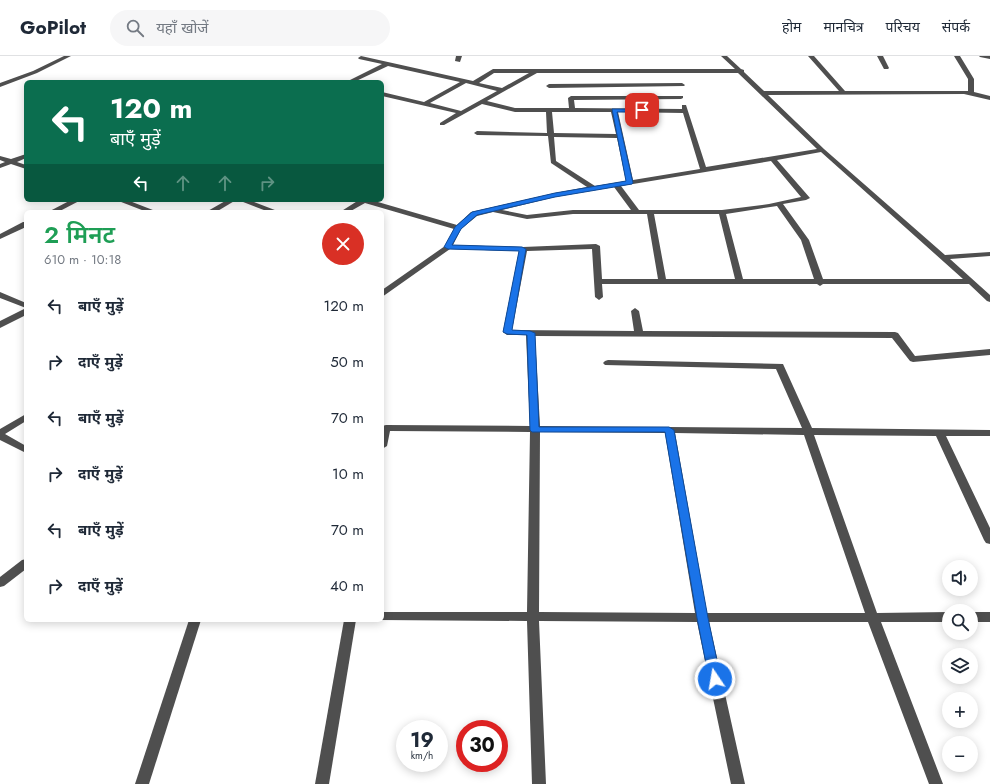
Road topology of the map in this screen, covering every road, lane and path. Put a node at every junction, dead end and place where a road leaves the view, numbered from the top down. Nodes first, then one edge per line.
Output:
1 (68, 56) edge
2 (724, 56) edge
3 (811, 56) edge
4 (880, 56) edge
5 (957, 56) edge
6 (982, 56) edge
7 (990, 57) edge
8 (361, 58) dead end
9 (387, 64) junction
10 (886, 68) dead end
11 (536, 71) junction
12 (679, 71) junction
13 (742, 71) junction
14 (353, 80) edge
15 (3, 82) edge
16 (466, 82) junction
17 (474, 83) junction
18 (0, 85) edge
19 (682, 85) junction
20 (549, 86) dead end
21 (503, 90) junction
22 (990, 92) edge
23 (764, 93) junction
24 (844, 93) junction
25 (384, 94) edge
26 (971, 94) junction
27 (681, 97) junction
28 (987, 97) edge
29 (482, 102) junction
30 (426, 104) junction
31 (549, 110) junction
32 (572, 110) junction
33 (614, 110) junction
34 (685, 111) junction
35 (463, 113) junction
36 (442, 124) dead end
37 (477, 133) dead end
38 (551, 135) junction
39 (620, 136) junction
40 (822, 150) junction
41 (24, 157) edge
42 (0, 158) edge
43 (773, 159) junction
44 (11, 162) junction
45 (0, 166) edge
46 (24, 166) edge
47 (704, 171) junction
48 (630, 183) junction
49 (616, 185) junction
50 (594, 188) junction
51 (73, 202) edge
52 (126, 202) edge
53 (228, 202) edge
54 (248, 202) edge
55 (360, 202) edge
56 (370, 202) edge
57 (778, 203) junction
58 (56, 210) edge
59 (148, 210) edge
60 (214, 210) edge
61 (270, 210) edge
62 (347, 210) edge
63 (491, 210) junction
64 (638, 212) junction
65 (650, 212) junction
66 (722, 212) junction
67 (24, 225) edge
68 (458, 228) junction
69 (0, 237) edge
70 (448, 247) junction
71 (522, 249) junction
72 (990, 254) edge
73 (944, 257) junction
74 (662, 280) junction
75 (598, 281) junction
76 (740, 282) junction
77 (971, 282) junction
78 (820, 283) junction
79 (384, 291) edge
80 (0, 295) edge
81 (599, 297) dead end
82 (990, 299) edge
83 (24, 305) edge
84 (636, 311) dead end
85 (24, 312) edge
86 (0, 325) edge
87 (530, 333) junction
88 (639, 334) junction
89 (990, 352) edge
90 (608, 363) dead end
91 (24, 418) edge
92 (535, 430) junction
93 (669, 430) junction
94 (808, 431) junction
95 (940, 432) junction
96 (0, 433) edge
97 (990, 433) edge
98 (0, 436) edge
99 (384, 437) edge
100 (24, 449) edge
101 (990, 540) edge
102 (24, 565) edge
103 (0, 583) edge
104 (384, 616) edge
105 (533, 616) junction
106 (942, 617) edge
107 (978, 617) edge
108 (990, 617) edge
109 (702, 618) junction
110 (873, 618) junction
111 (194, 622) edge
112 (350, 622) edge
113 (142, 784) edge
114 (322, 784) edge
115 (539, 784) edge
116 (738, 784) edge
117 (936, 784) edge

1 - 15 street
2 - 13 street
3 - 24 street
4 - 10 street
5 - 26 street
6 - 7 street
8 - 9 street
9 - 14 street
9 - 16 street
11 - 12 street
11 - 17 street
11 - 21 street
12 - 13 street
12 - 19 street
13 - 23 street
15 - 18 street
16 - 17 street
16 - 30 street
17 - 21 street
19 - 20 street
19 - 27 street
21 - 29 street
22 - 28 street
23 - 24 street
23 - 40 street
24 - 26 street
25 - 30 street
26 - 28 street
27 - 32 street
27 - 34 street
29 - 31 street
29 - 35 street
30 - 35 street
31 - 32 street
31 - 38 street
32 - 33 street
33 - 34 street
33 - 39 street
34 - 47 street
35 - 36 street
37 - 38 street
38 - 39 street
38 - 50 street
39 - 48 street
40 - 43 street
40 - 73 street
41 - 44 street
42 - 44 street
43 - 47 street
43 - 57 street
44 - 45 street
44 - 46 street
47 - 48 street
48 - 49 street
49 - 50 street
49 - 64 street
50 - 63 street
51 - 58 street
52 - 59 street
53 - 60 street
54 - 61 street
55 - 62 street
56 - 68 street
57 - 66 street
57 - 78 street
63 - 64 street
63 - 68 street
64 - 65 street
65 - 66 street
65 - 74 street
66 - 76 street
67 - 69 street
68 - 70 street
70 - 71 street
70 - 79 street
71 - 75 street
71 - 87 street
72 - 73 street
73 - 77 street
74 - 75 street
74 - 76 street
75 - 81 street
76 - 78 street
77 - 78 street
77 - 82 street
80 - 83 street
84 - 88 street
85 - 86 street
87 - 88 street
87 - 92 street
88 - 89 street
90 - 94 street
91 - 96 street
92 - 93 street
92 - 99 street
92 - 105 street
93 - 94 street
93 - 109 street
94 - 95 street
94 - 110 street
95 - 97 street
95 - 101 street
98 - 100 street
102 - 103 street
104 - 105 street
105 - 109 street
105 - 115 street
106 - 110 street
107 - 108 street
109 - 110 street
109 - 116 street
110 - 117 street
111 - 113 street
112 - 114 street

